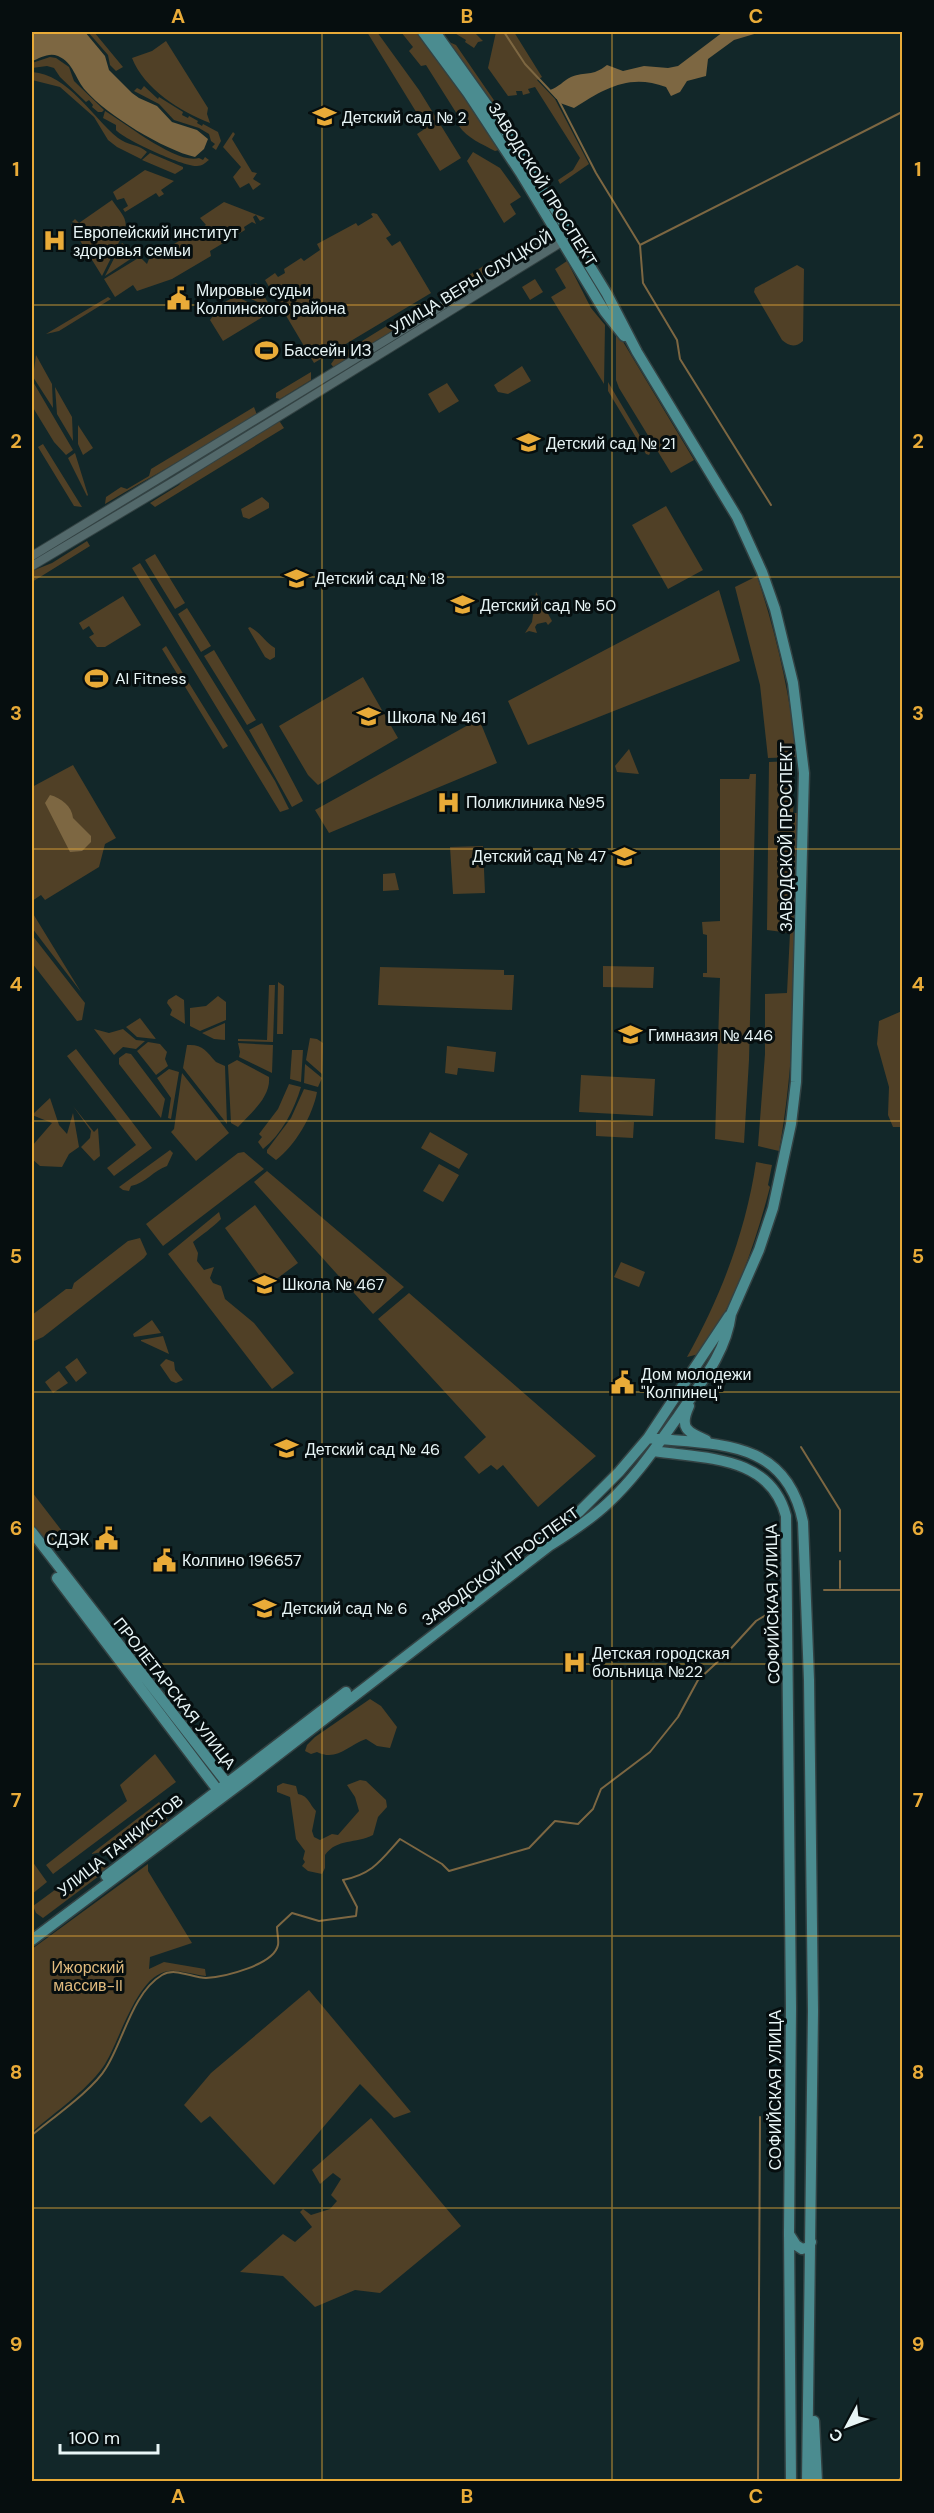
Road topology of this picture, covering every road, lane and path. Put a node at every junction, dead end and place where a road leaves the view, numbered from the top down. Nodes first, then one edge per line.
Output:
1 (423, 32) edge
2 (435, 32) edge
3 (564, 237) junction
4 (32, 556) edge
5 (32, 566) edge
6 (731, 1314) junction
7 (694, 1395) junction
8 (648, 1438) junction
9 (662, 1439) junction
10 (714, 1444) junction
11 (654, 1451) junction
12 (32, 1532) edge
13 (32, 1544) edge
14 (433, 1630) junction
15 (788, 1671) junction
16 (809, 1680) junction
17 (224, 1788) junction
18 (37, 1931) edge
19 (32, 1940) edge
20 (789, 2234) junction
21 (811, 2242) junction
22 (808, 2371) junction
23 (791, 2481) edge
24 (807, 2481) edge
25 (817, 2481) edge

1 - 3 main road, ЗАВОДСКОЙ ПРОСПЕКТ
2 - 3 main road, ЗАВОДСКОЙ ПРОСПЕКТ
3 - 4 street, УЛИЦА ВЕРЫ СЛУЦКОЙ
3 - 5 street, УЛИЦА ВЕРЫ СЛУЦКОЙ
3 - 6 main road, ЗАВОДСКОЙ ПРОСПЕКТ
6 - 7 main road, ЗАВОДСКОЙ ПРОСПЕКТ
6 - 8 main road, ЗАВОДСКОЙ ПРОСПЕКТ
7 - 9 main road, ЗАВОДСКОЙ ПРОСПЕКТ
7 - 10 main road
8 - 9 main road, СОФИЙСКАЯ УЛИЦА
8 - 11 main road
8 - 14 main road, ЗАВОДСКОЙ ПРОСПЕКТ
9 - 10 main road, СОФИЙСКАЯ УЛИЦА
9 - 11 main road, ЗАВОДСКОЙ ПРОСПЕКТ
10 - 16 main road, СОФИЙСКАЯ УЛИЦА
11 - 14 main road, ЗАВОДСКОЙ ПРОСПЕКТ
11 - 15 main road, СОФИЙСКАЯ УЛИЦА
12 - 17 main road, ПРОЛЕТАРСКАЯ УЛИЦА
13 - 17 main road, ПРОЛЕТАРСКАЯ УЛИЦА
14 - 17 main road, ЗАВОДСКОЙ ПРОСПЕКТ
15 - 16 main road
15 - 20 main road, СОФИЙСКАЯ УЛИЦА
16 - 21 main road, СОФИЙСКАЯ УЛИЦА
17 - 18 main road, УЛИЦА ТАНКИСТОВ
18 - 19 main road, УЛИЦА ТАНКИСТОВ
20 - 21 main road
20 - 23 main road, СОФИЙСКАЯ УЛИЦА
21 - 22 main road, СОФИЙСКАЯ УЛИЦА
22 - 24 main road, СОФИЙСКАЯ УЛИЦА
22 - 25 main road

